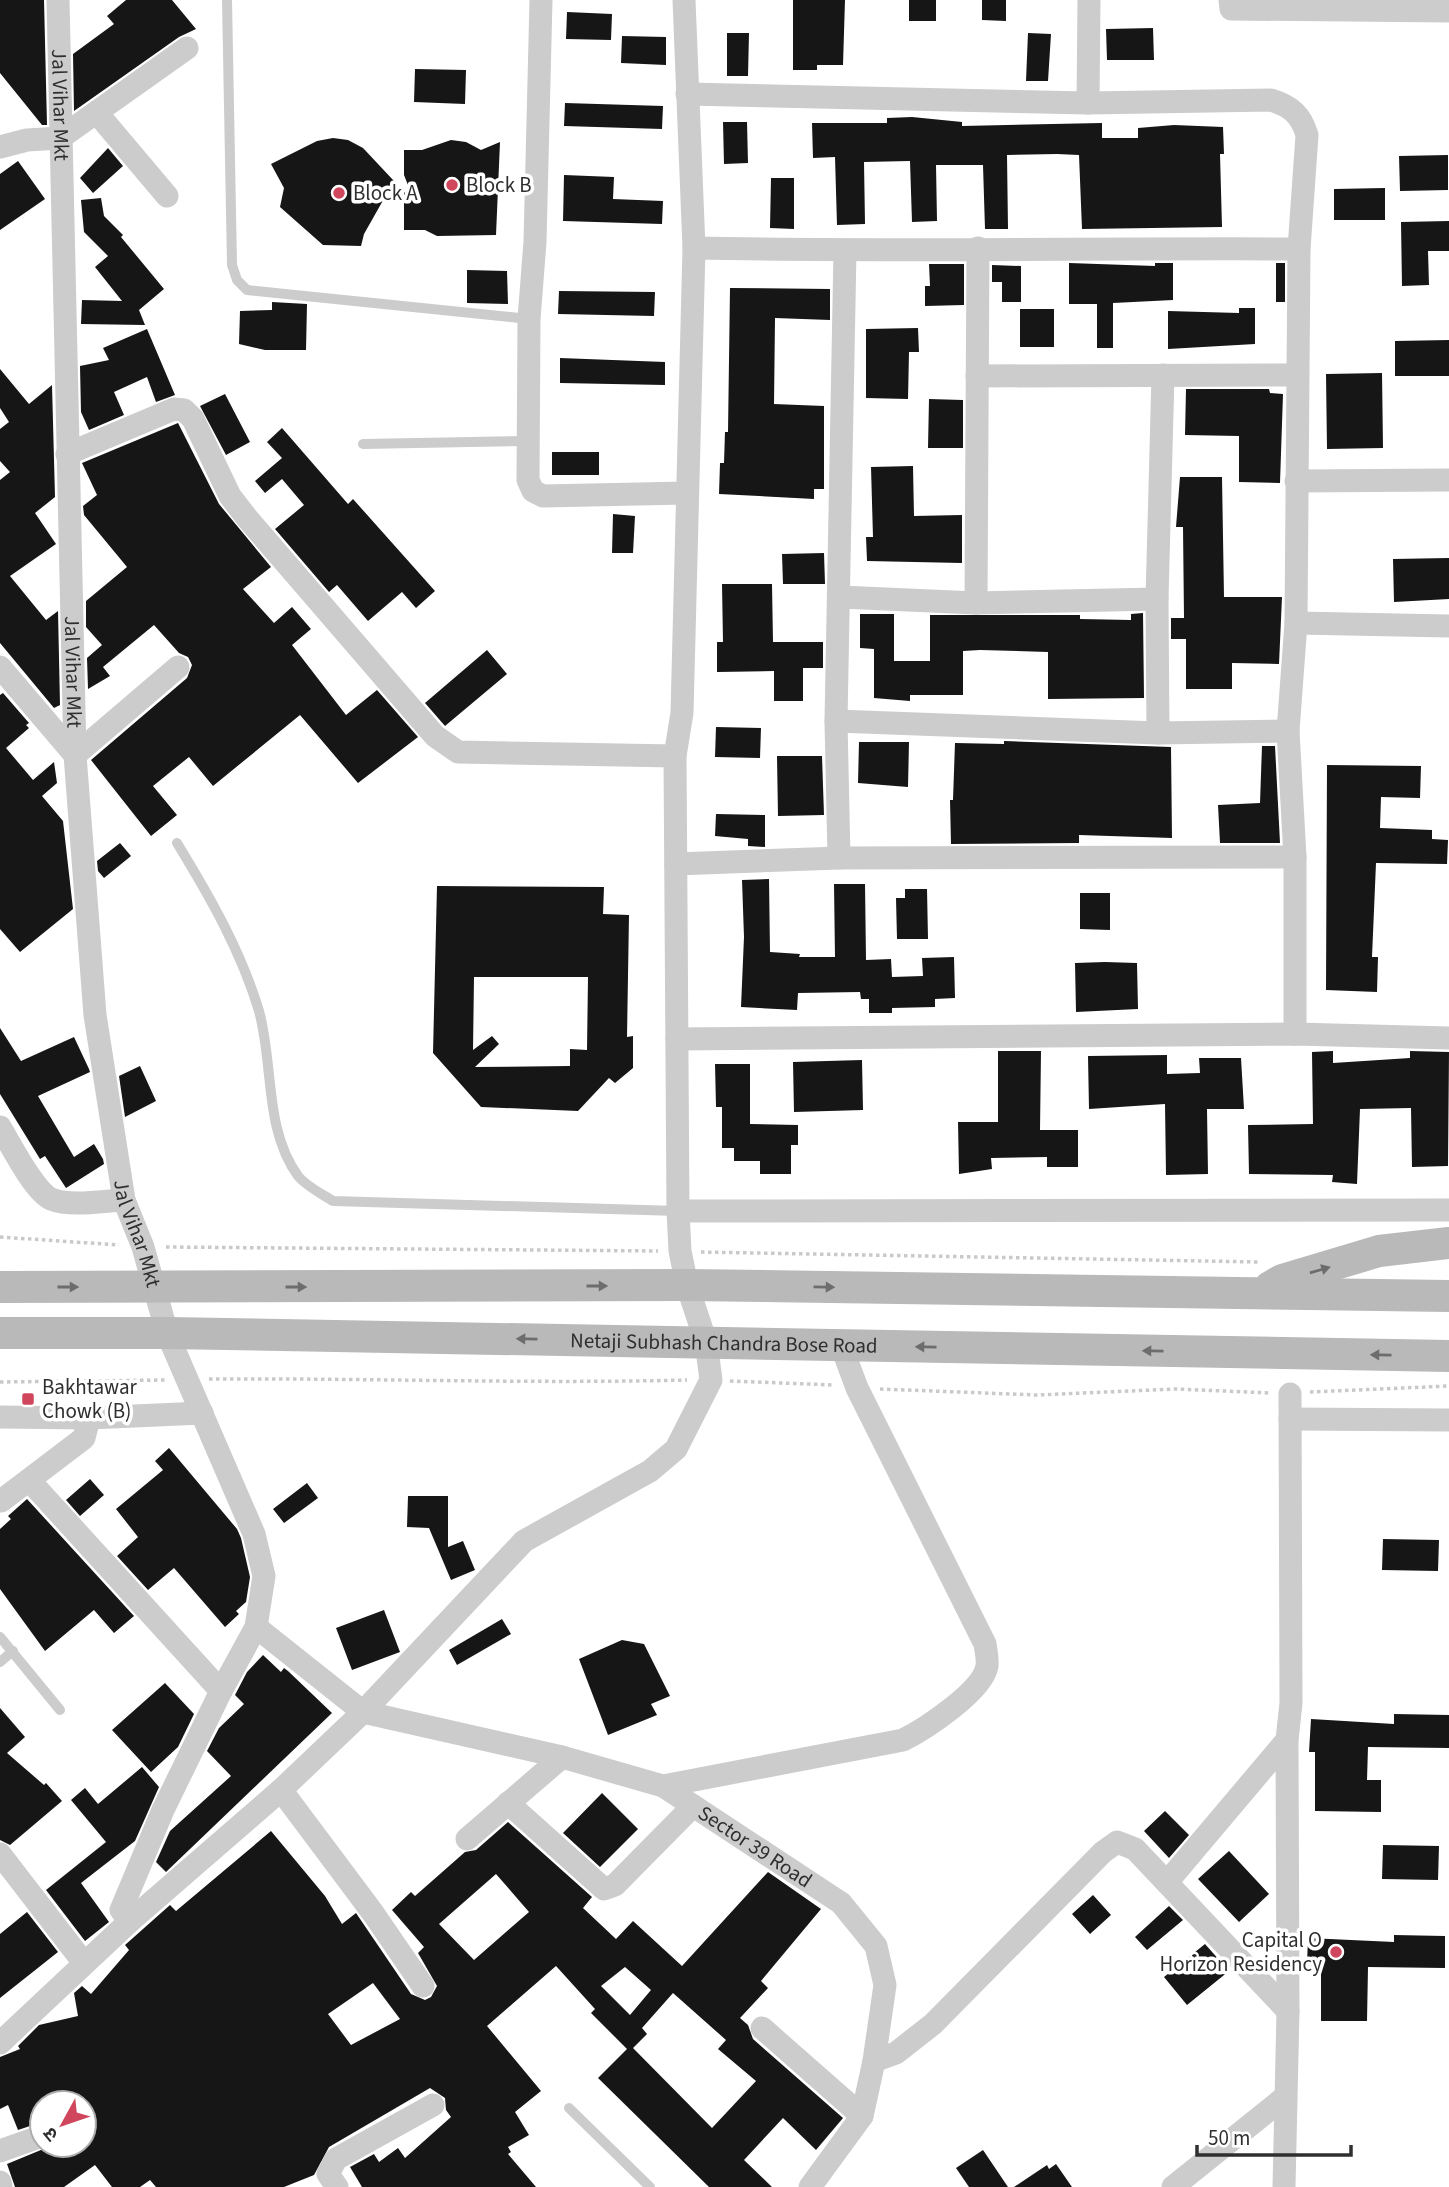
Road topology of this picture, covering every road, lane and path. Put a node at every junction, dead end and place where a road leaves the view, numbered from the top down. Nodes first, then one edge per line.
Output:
1 (58, 0) edge
2 (227, 0) edge
3 (541, 0) edge
4 (684, 0) edge
5 (1089, 0) edge
6 (1230, 0) edge
7 (1449, 11) edge
8 (187, 48) dead end
9 (687, 94) junction
10 (1088, 103) junction
11 (97, 113) junction
12 (60, 138) junction
13 (0, 147) edge
14 (167, 196) dead end
15 (694, 248) junction
16 (978, 248) junction
17 (1298, 249) junction
18 (845, 251) junction
19 (529, 319) junction
20 (1296, 374) junction
21 (1163, 375) junction
22 (977, 376) junction
23 (526, 441) junction
24 (363, 444) dead end
25 (67, 454) junction
26 (1449, 480) edge
27 (1296, 481) junction
28 (686, 493) junction
29 (840, 597) junction
30 (1157, 599) junction
31 (976, 603) junction
32 (1296, 623) junction
33 (1449, 626) edge
34 (0, 667) edge
35 (178, 667) dead end
36 (836, 721) junction
37 (1288, 731) junction
38 (1158, 733) junction
39 (75, 755) junction
40 (675, 756) junction
41 (177, 843) dead end
42 (839, 858) junction
43 (1295, 858) junction
44 (676, 864) junction
45 (1295, 1034) junction
46 (1449, 1038) edge
47 (677, 1039) junction
48 (0, 1126) edge
49 (124, 1200) junction
50 (1449, 1210) edge
51 (678, 1211) junction
52 (0, 1237) edge
53 (1449, 1242) edge
54 (143, 1247) junction
55 (680, 1251) junction
56 (1271, 1263) dead end
57 (687, 1285) junction
58 (0, 1287) edge
59 (156, 1287) junction
60 (1256, 1294) junction
61 (1449, 1296) edge
62 (0, 1333) edge
63 (167, 1333) junction
64 (706, 1342) junction
65 (841, 1345) junction
66 (1447, 1357) edge
67 (1290, 1394) dead end
68 (202, 1413) junction
69 (0, 1417) edge
70 (89, 1418) junction
71 (1290, 1419) junction
72 (1449, 1420) edge
73 (29, 1480) junction
74 (1, 1501) edge
75 (256, 1628) junction
76 (0, 1637) edge
77 (13, 1651) junction
78 (0, 1662) edge
79 (221, 1691) junction
80 (60, 1710) dead end
81 (363, 1712) junction
82 (1287, 1740) junction
83 (562, 1757) junction
84 (663, 1786) junction
85 (281, 1790) junction
86 (508, 1803) junction
87 (694, 1806) junction
88 (467, 1839) dead end
89 (0, 1854) edge
90 (1168, 1881) junction
91 (130, 1920) junction
92 (84, 1963) junction
93 (423, 1986) dead end
94 (1288, 2011) junction
95 (762, 2028) dead end
96 (0, 2043) edge
97 (874, 2061) junction
98 (1285, 2097) junction
99 (433, 2105) dead end
100 (569, 2108) dead end
101 (862, 2116) junction
102 (28, 2141) edge
103 (0, 2151) edge
104 (337, 2187) edge
105 (650, 2187) edge
106 (810, 2187) edge
107 (1173, 2187) edge
108 (1284, 2187) edge

1 - 12 street, Jal Vihar Mkt
2 - 19 lane
3 - 19 street
4 - 9 street
5 - 10 street
6 - 7 street
8 - 11 street
9 - 10 street
9 - 15 street
10 - 17 street
11 - 12 street
11 - 14 street
12 - 13 street
12 - 25 street, Jal Vihar Mkt
15 - 18 street
15 - 28 street
16 - 17 street
16 - 18 street
16 - 22 street
17 - 20 street
18 - 29 street
19 - 23 street
20 - 21 street
20 - 27 street
21 - 22 street
21 - 30 street
22 - 31 street
23 - 24 lane
23 - 28 street
25 - 39 street, Jal Vihar Mkt
25 - 40 street
26 - 27 street
27 - 32 street
28 - 40 street
29 - 31 street
29 - 36 street
30 - 31 street
30 - 38 street
32 - 33 street
32 - 37 street
34 - 39 street
35 - 39 street
36 - 38 street
36 - 42 street
37 - 38 street
37 - 43 street
39 - 49 street, Jal Vihar Mkt
40 - 44 street
41 - 51 lane
42 - 43 street
42 - 44 street
43 - 45 street
44 - 47 street
45 - 46 street
45 - 47 street
47 - 51 street
48 - 49 street
49 - 54 street, Jal Vihar Mkt
50 - 51 street
51 - 55 street
52 - 54 path
60 -> 53 main road
54 - 55 path
54 - 59 street, Jal Vihar Mkt
55 - 56 path
55 - 57 street
59 -> 57 main road
57 -> 60 main road
57 - 64 street
58 -> 59 main road
59 - 63 street, Jal Vihar Mkt
60 - 61 main road
62 - 63 main road, Netaji Subhash Chandra Bose Road
64 -> 63 main road, Netaji Subhash Chandra Bose Road
63 - 68 street, Jal Vihar Mkt
64 - 65 main road, Netaji Subhash Chandra Bose Road
64 - 81 street
66 -> 65 main road, Netaji Subhash Chandra Bose Road
65 - 84 street
67 - 71 street
68 - 70 street
68 - 75 street, Jal Vihar Mkt
69 - 70 street
70 - 73 street
71 - 72 street
71 - 82 street
73 - 74 street
73 - 79 street
75 - 79 street
75 - 81 street
76 - 77 lane
77 - 78 lane
77 - 80 lane
79 - 91 street
81 - 83 street, Sector 39 Road
81 - 85 street
82 - 90 street
82 - 94 street
83 - 84 street, Sector 39 Road
83 - 86 street
84 - 87 street, Sector 39 Road
85 - 91 street
85 - 93 street
86 - 87 street
86 - 88 street
87 - 97 street, Sector 39 Road
89 - 92 street
90 - 94 street
90 - 97 street
91 - 92 street
92 - 96 street
94 - 98 street
95 - 101 street
97 - 101 street, Sector 39 Road
98 - 107 street
98 - 108 street
99 - 104 street
100 - 105 lane
101 - 106 street, Sector 39 Road
102 - 103 street

